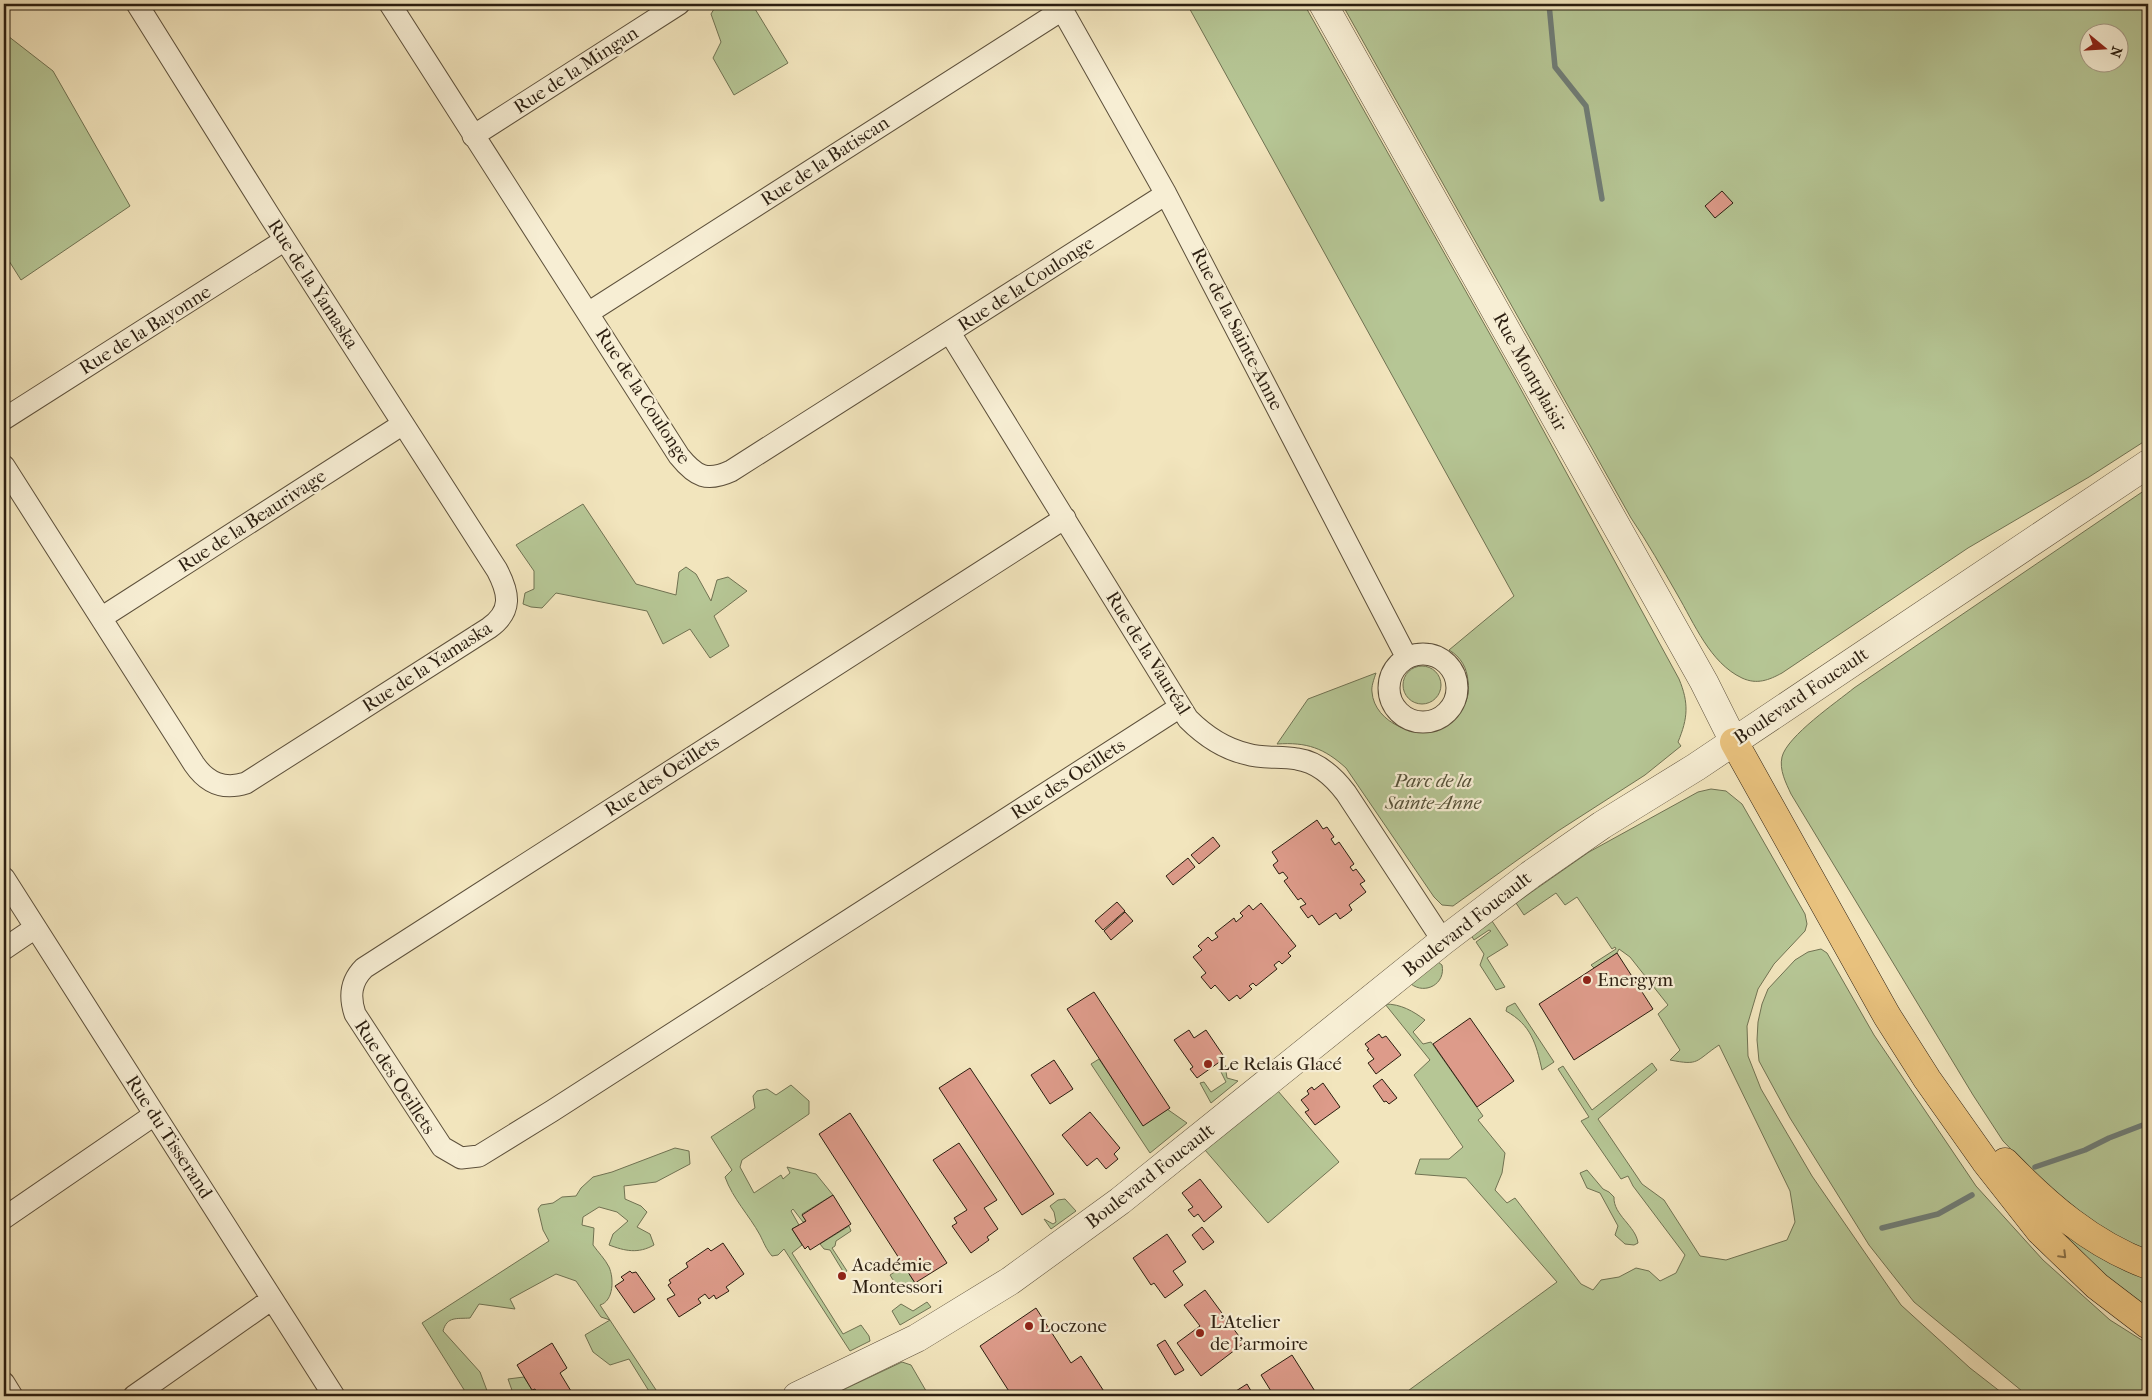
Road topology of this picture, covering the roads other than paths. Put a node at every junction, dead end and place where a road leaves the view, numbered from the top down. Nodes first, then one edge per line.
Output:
1 (137, 4) edge
2 (390, 4) edge
3 (679, 4) edge
4 (1323, 4) edge
5 (1061, 7) edge
6 (473, 136) junction
7 (1166, 194) junction
8 (285, 240) junction
9 (588, 313) junction
10 (950, 333) junction
11 (4, 419) edge
12 (403, 424) junction
13 (2148, 464) edge
14 (4, 466) edge
15 (1065, 518) junction
16 (102, 618) junction
17 (1407, 658) dead end
18 (1180, 707) junction
19 (1734, 742) junction
20 (4, 878) edge
21 (36, 928) junction
22 (1443, 941) junction
23 (4, 949) edge
24 (1942, 1099) junction
25 (154, 1115) junction
26 (4, 1218) edge
27 (2148, 1265) edge
28 (272, 1299) junction
29 (2148, 1325) edge
30 (4, 1383) edge
31 (12, 1396) edge
32 (134, 1396) edge
33 (334, 1396) edge
34 (797, 1396) edge

1 - 8 street, Rue de la Yamaska
2 - 6 street, Rue de la Coulonge
3 - 6 street, Rue de la Mingan
4 - 19 street, Rue Montplaisir
5 - 7 street, Rue de la Sainte-Anne
5 - 9 street, Rue de la Batiscan
6 - 9 street, Rue de la Coulonge
7 - 10 street, Rue de la Coulonge
7 - 17 street, Rue de la Sainte-Anne
8 - 11 street, Rue de la Bayonne
8 - 12 street, Rue de la Yamaska
9 - 10 street, Rue de la Coulonge
10 - 15 street, Rue de la Vauréal
12 - 16 street, Rue de la Beaurivage
12 - 16 street, Rue de la Yamaska
13 - 19 street, Boulevard Foucault
14 - 16 street, Rue de la Yamaska
15 - 18 street, Rue de la Vauréal
15 - 18 street, Rue des Oeillets
18 - 22 street, Rue de la Vauréal
19 - 22 street, Boulevard Foucault
19 - 24 highway
20 - 21 street, Rue du Tisserand
21 - 23 street
21 - 25 street, Rue du Tisserand
22 - 34 street, Boulevard Foucault
24 - 27 highway
24 -> 29 highway
25 - 26 street
25 - 28 street, Rue du Tisserand
28 - 32 street
28 - 33 street, Rue du Tisserand
30 - 31 street

